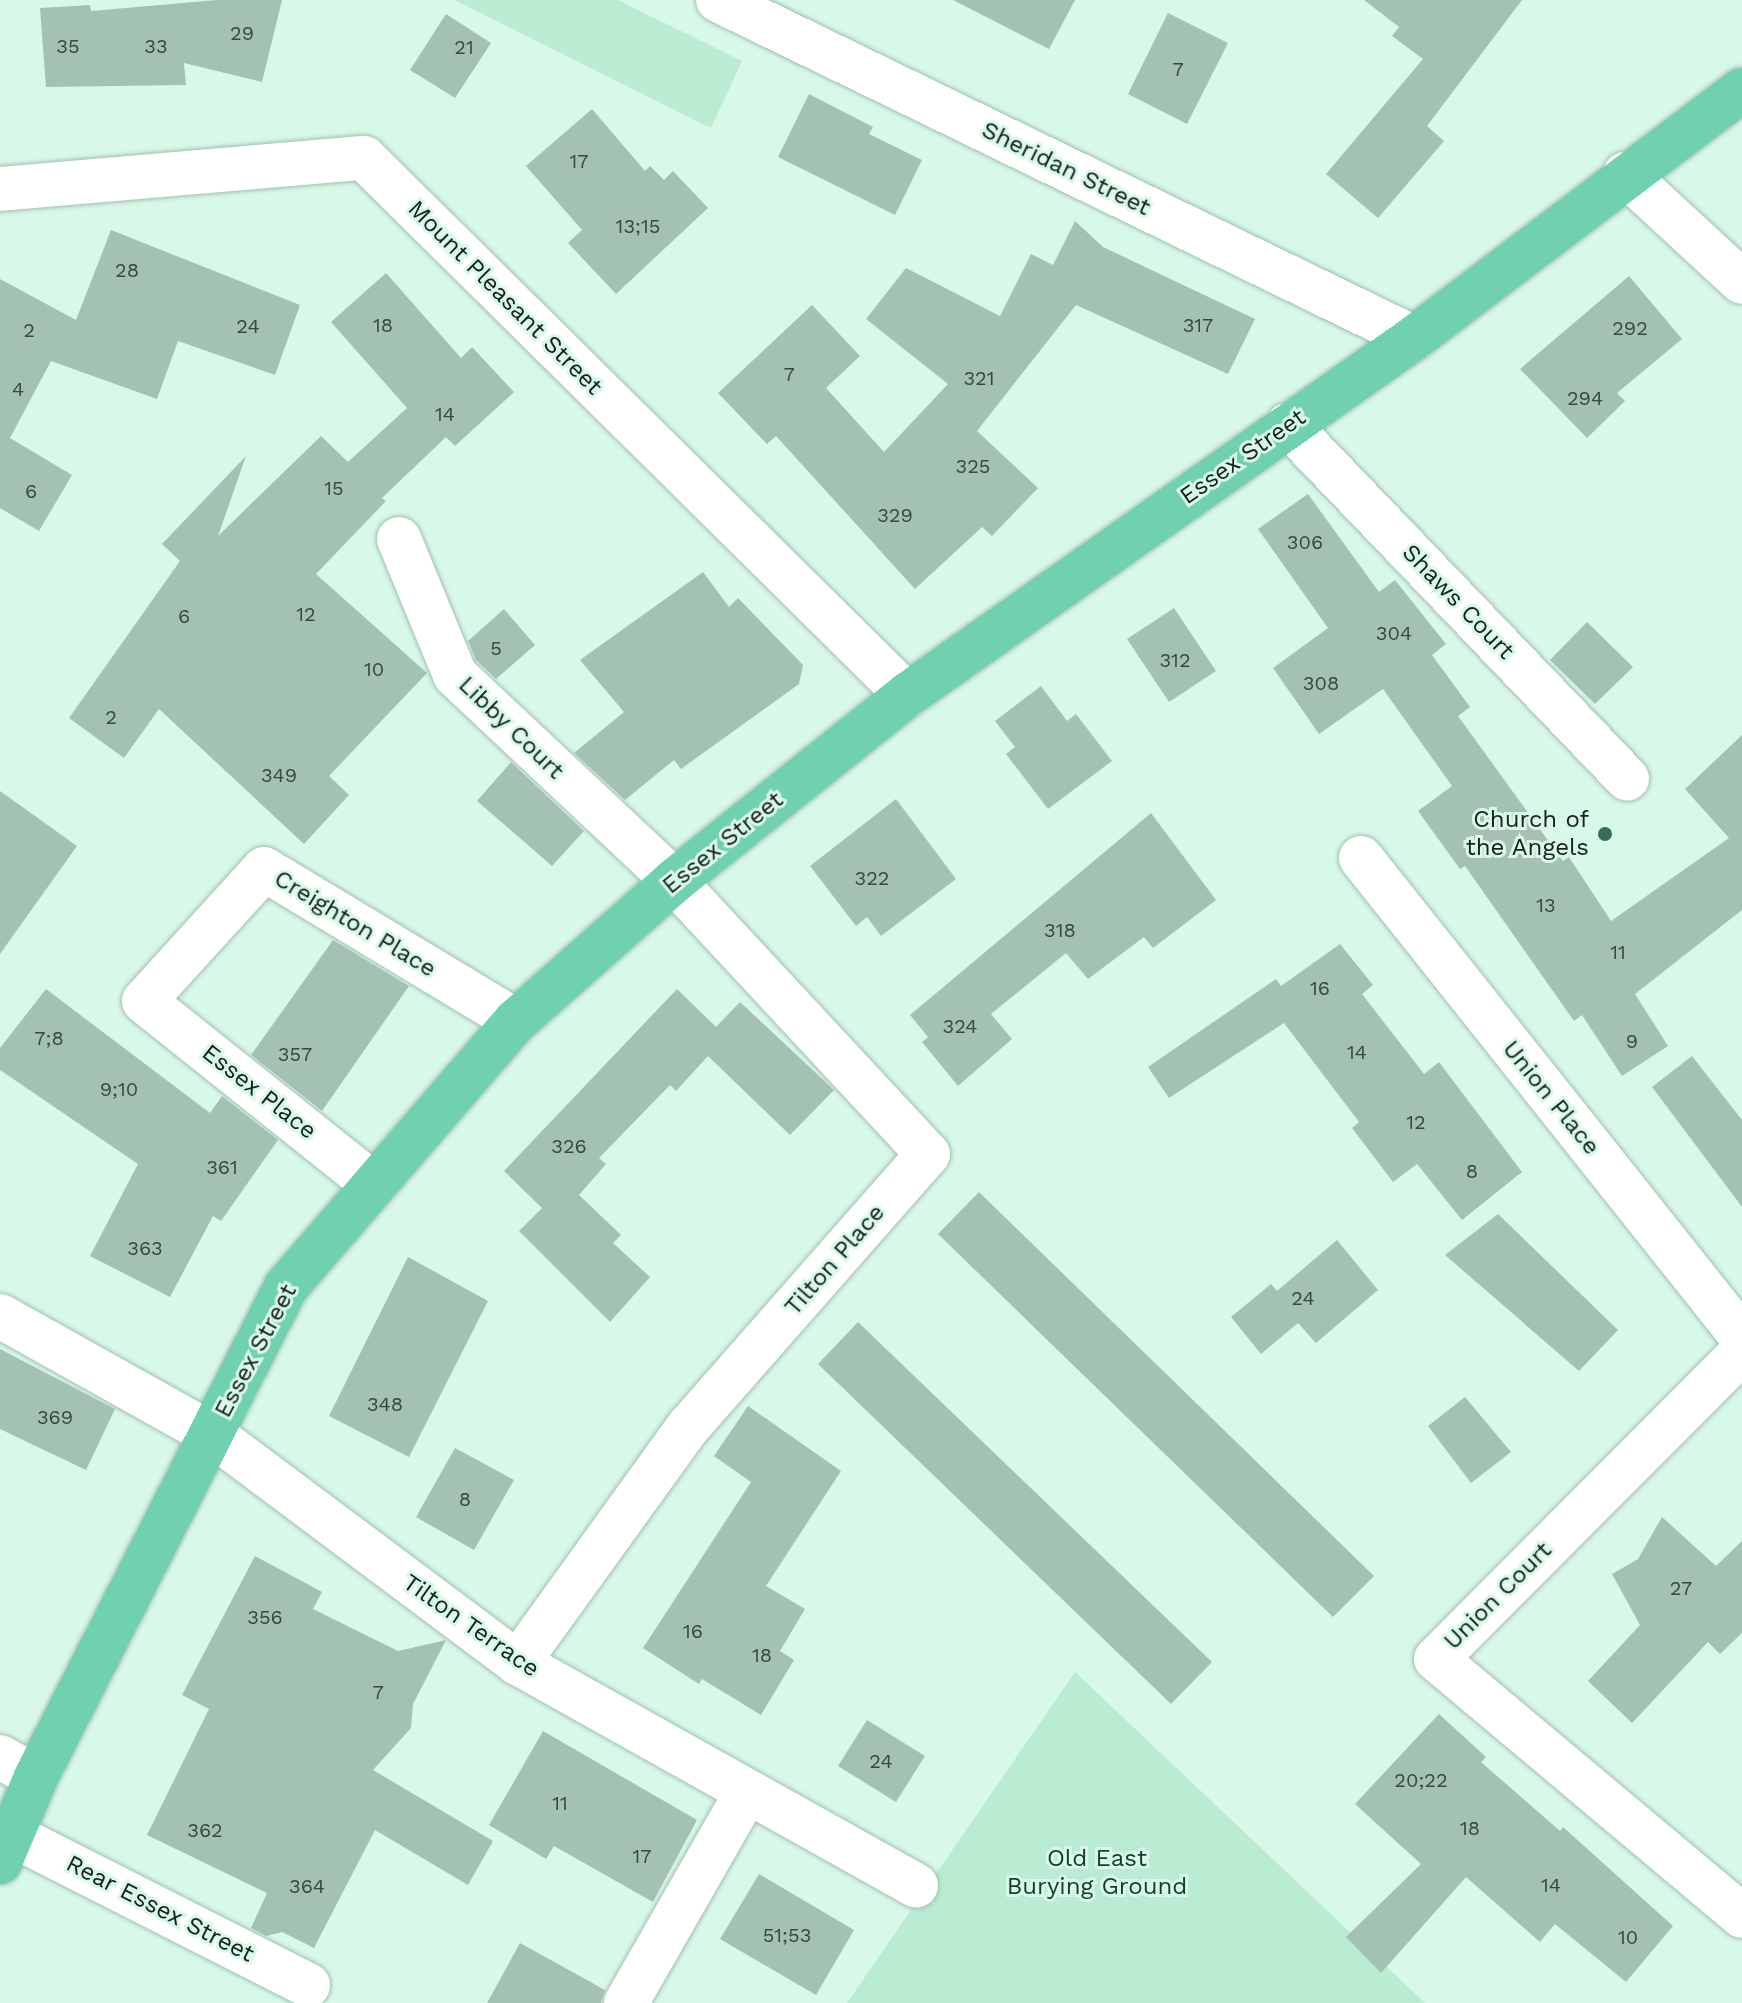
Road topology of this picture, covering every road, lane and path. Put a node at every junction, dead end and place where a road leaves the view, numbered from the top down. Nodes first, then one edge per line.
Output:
1 (718, 0) edge
2 (1742, 90) edge
3 (1625, 174) junction
4 (0, 189) edge
5 (1742, 282) edge
6 (1414, 338) junction
7 (1288, 425) junction
8 (399, 539) dead end
9 (907, 695) junction
10 (1627, 779) dead end
11 (1361, 858) dead end
12 (674, 881) junction
13 (144, 1001) joint
14 (516, 1021) junction
15 (373, 1184) junction
16 (0, 1316) edge
17 (1742, 1337) edge
18 (1742, 1352) edge
19 (213, 1435) junction
20 (518, 1663) junction
21 (18, 1767) edge
22 (747, 1792) junction
23 (6, 1848) edge
24 (916, 1885) dead end
25 (1742, 1916) edge
26 (308, 1985) dead end
27 (626, 2003) edge

1 - 6 street, Sheridan Street
2 - 3 main road, Essex Street
3 - 5 street
3 - 6 main road, Essex Street
4 - 9 street, Mount Pleasant Street
6 - 7 main road, Essex Street
7 - 9 main road, Essex Street
7 - 10 street, Shaws Court
8 - 12 street, Libby Court
9 - 12 main road, Essex Street
11 - 17 street, Union Place
12 - 14 main road, Essex Street
12 - 20 street, Tilton Place
13 - 14 street, Creighton Place
13 - 15 street, Essex Place
14 - 15 main road, Essex Street
15 - 19 main road, Essex Street
16 - 19 street, Tilton Terrace
18 - 25 street, Union Court
19 - 20 street, Tilton Terrace
19 - 21 main road, Essex Street
20 - 22 street, Tilton Terrace
21 - 23 main road, Essex Street
22 - 24 street, Tilton Terrace
22 - 27 street
23 - 26 street, Rear Essex Street

